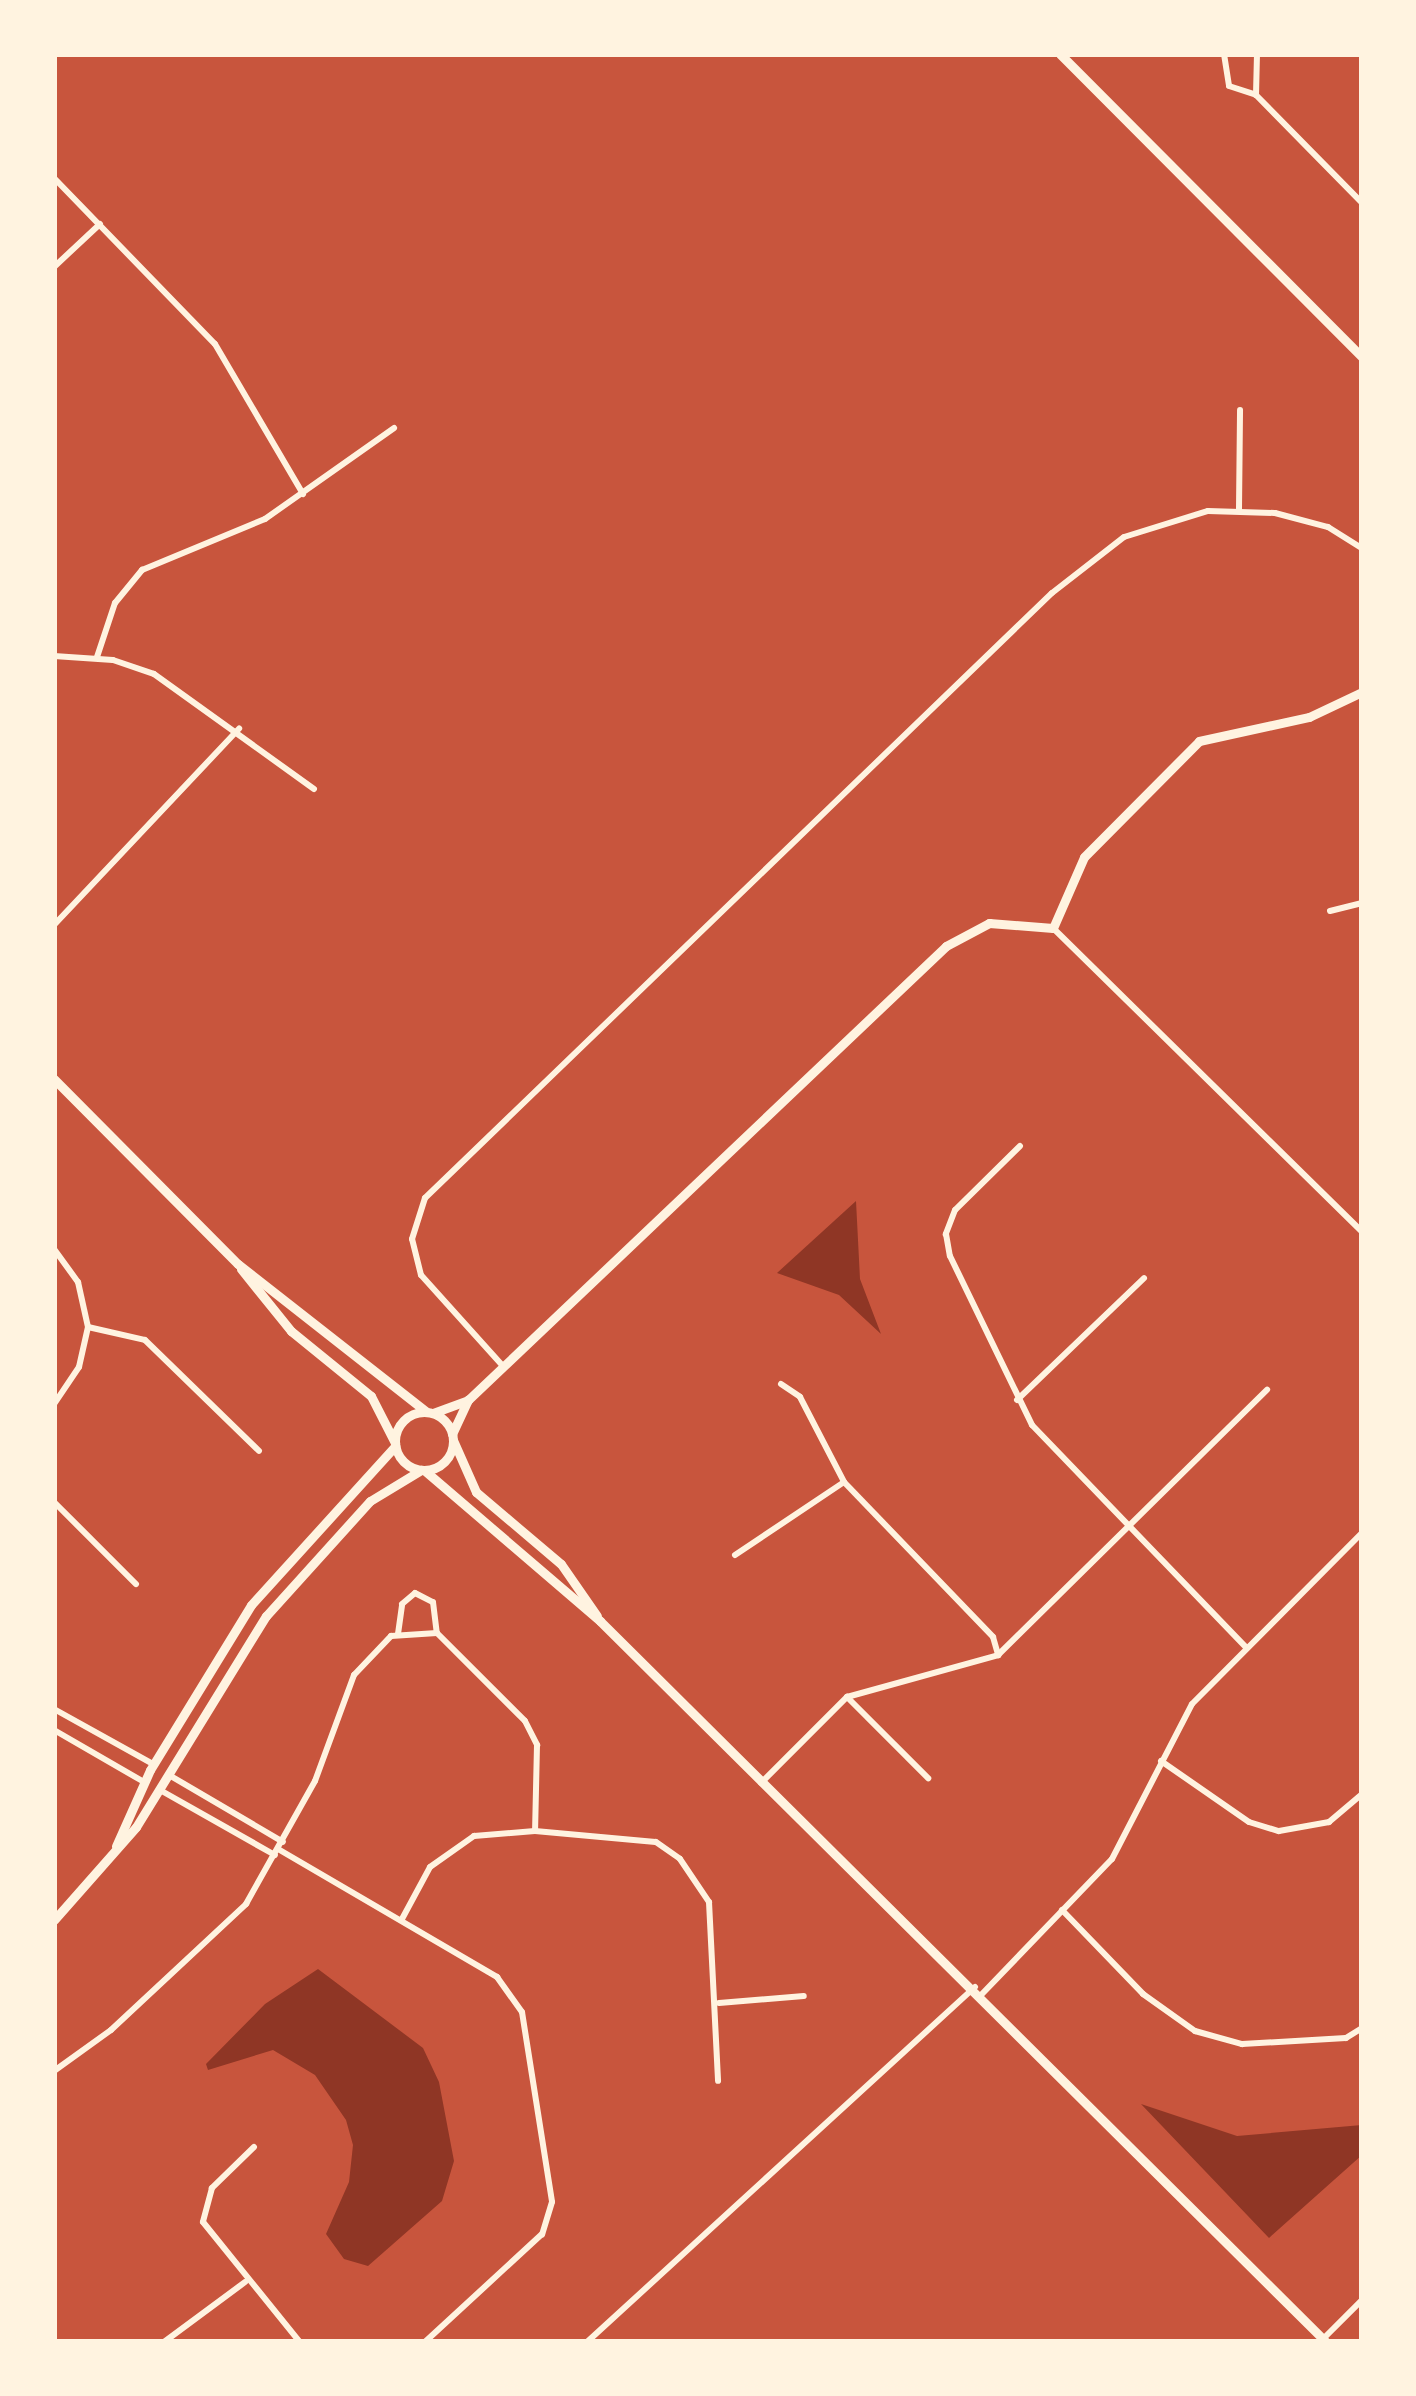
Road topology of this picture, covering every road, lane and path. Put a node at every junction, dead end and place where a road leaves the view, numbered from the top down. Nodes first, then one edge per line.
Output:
1 (1060, 54) edge
2 (1224, 54) edge
3 (1257, 54) edge
4 (1256, 95) junction
5 (54, 178) edge
6 (1362, 203) edge
7 (100, 224) junction
8 (54, 267) edge
9 (1362, 358) edge
10 (1240, 410) dead end
11 (394, 428) dead end
12 (302, 494) junction
13 (1239, 509) junction
14 (1362, 548) edge
15 (54, 656) edge
16 (97, 657) junction
17 (1362, 692) edge
18 (239, 729) junction
19 (314, 789) dead end
20 (1362, 903) edge
21 (1330, 911) dead end
22 (54, 925) edge
23 (1053, 928) junction
24 (54, 1079) edge
25 (1021, 1147) dead end
26 (1362, 1232) edge
27 (54, 1249) edge
28 (238, 1264) junction
29 (1144, 1278) dead end
30 (88, 1328) junction
31 (505, 1368) junction
32 (781, 1384) dead end
33 (1267, 1390) dead end
34 (468, 1400) junction
35 (1017, 1400) junction
36 (54, 1404) edge
37 (430, 1413) junction
38 (452, 1437) junction
39 (395, 1444) junction
40 (259, 1451) dead end
41 (422, 1470) junction
42 (844, 1483) junction
43 (54, 1502) edge
44 (1131, 1527) junction
45 (1362, 1533) edge
46 (734, 1555) dead end
47 (136, 1584) dead end
48 (600, 1621) junction
49 (437, 1633) junction
50 (394, 1635) junction
51 (1246, 1647) junction
52 (998, 1655) junction
53 (848, 1697) junction
54 (54, 1709) edge
55 (54, 1730) edge
56 (1161, 1761) junction
57 (154, 1765) junction
58 (169, 1775) junction
59 (928, 1778) dead end
60 (144, 1782) junction
61 (761, 1783) junction
62 (160, 1790) junction
63 (1362, 1794) edge
64 (535, 1832) junction
65 (279, 1849) junction
66 (115, 1851) junction
67 (1063, 1910) junction
68 (402, 1919) junction
69 (54, 1920) edge
70 (979, 1990) junction
71 (804, 1996) dead end
72 (719, 2003) junction
73 (1362, 2027) edge
74 (54, 2071) edge
75 (718, 2081) dead end
76 (254, 2147) dead end
77 (245, 2282) junction
78 (1362, 2300) edge
79 (1324, 2340) edge
80 (164, 2342) edge
81 (300, 2342) edge
82 (425, 2342) edge
83 (587, 2342) edge

1 - 9 main road
2 - 4 street
3 - 4 street
4 - 6 street
5 - 7 street
7 - 8 street
7 - 12 street
10 - 13 street
11 - 12 street
12 - 16 street
13 - 14 street
13 - 31 street
15 - 16 street
16 - 18 street
17 - 23 main road
18 - 19 street
18 - 22 street
20 - 21 street
23 - 26 street
23 - 31 main road
24 - 28 main road
25 - 35 street
27 - 30 street
28 - 37 main road
28 - 39 main road
29 - 35 street
30 - 36 street
30 - 40 street
31 - 34 main road
32 - 42 street
33 - 44 street
34 - 37 main road
34 - 38 main road
35 - 44 street
37 - 38 main road
37 - 39 main road
38 - 41 main road
38 - 48 main road
39 - 41 main road
39 - 57 main road
41 - 48 main road
41 - 58 main road
42 - 46 street
42 - 52 street
43 - 47 street
44 - 51 street
44 - 52 street
45 - 51 street
48 - 61 main road
49 - 50 street
49 - 50 street
49 - 64 street
50 - 65 street
51 - 56 street
52 - 53 street
53 - 59 street
53 - 61 street
54 - 57 street
55 - 60 street
56 - 63 street
56 - 67 street
57 - 60 main road
58 - 62 main road
58 - 65 street
60 - 66 main road
61 - 70 main road
62 - 65 street
62 - 66 main road
64 - 68 street
64 - 72 street
65 - 68 street
65 - 74 street
66 - 69 main road
67 - 70 street
67 - 73 street
68 - 82 street
70 - 79 main road
70 - 83 street
71 - 72 street
72 - 75 street
76 - 77 street
77 - 80 street
77 - 81 street
78 - 79 street

